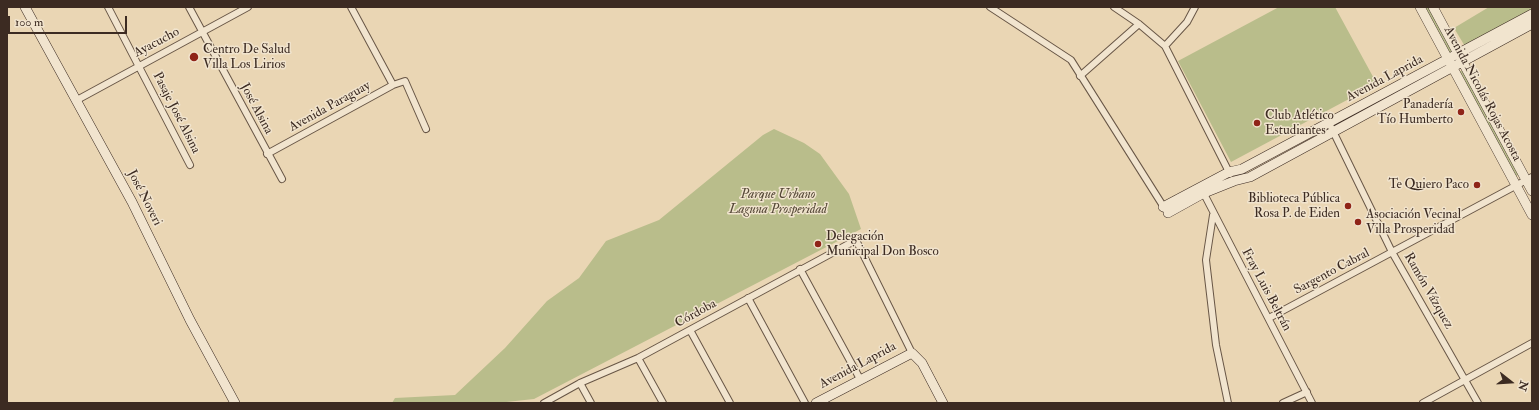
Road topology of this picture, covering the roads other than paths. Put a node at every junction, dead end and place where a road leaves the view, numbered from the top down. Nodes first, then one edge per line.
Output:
1 (25, 7) edge
2 (108, 7) edge
3 (189, 7) edge
4 (248, 7) edge
5 (351, 7) edge
6 (990, 7) edge
7 (1114, 7) edge
8 (1195, 7) edge
9 (1420, 7) edge
10 (1433, 7) edge
11 (1532, 14) edge
12 (1139, 24) junction
13 (1532, 24) edge
14 (201, 32) junction
15 (1165, 46) junction
16 (1461, 58) junction
17 (1450, 64) junction
18 (139, 65) junction
19 (1080, 76) junction
20 (393, 85) junction
21 (77, 100) junction
22 (1329, 124) junction
23 (426, 129) dead end
24 (1334, 133) junction
25 (267, 154) junction
26 (190, 165) dead end
27 (1229, 172) junction
28 (282, 179) dead end
29 (1529, 179) edge
30 (1234, 181) junction
31 (1516, 186) junction
32 (1202, 190) junction
33 (1532, 191) edge
34 (1166, 210) joint
35 (1214, 215) junction
36 (1532, 215) edge
37 (1392, 252) junction
38 (800, 270) junction
39 (748, 298) junction
40 (1269, 318) junction
41 (690, 330) junction
42 (1532, 343) edge
43 (912, 353) junction
44 (638, 358) junction
45 (860, 380) junction
46 (1466, 380) junction
47 (580, 383) junction
48 (1307, 392) junction
49 (235, 403) edge
50 (544, 403) edge
51 (591, 403) edge
52 (662, 403) edge
53 (730, 403) edge
54 (805, 403) edge
55 (816, 403) edge
56 (943, 403) edge
57 (1228, 403) edge
58 (1283, 403) edge
59 (1312, 403) edge
60 (1423, 403) edge
61 (1478, 403) edge

1 - 21 street, José Noveri
2 - 18 street, Pasaje José Alsina
3 - 14 street, José Alsina
4 - 14 street, Ayacucho
5 - 20 street
6 - 19 street
7 - 12 street
8 - 15 street
9 - 17 street, Avenida Nicolás Rojas Acosta
10 - 16 street, Avenida Nicolás Rojas Acosta
11 - 16 street, Avenida Laprida
12 - 15 street
12 - 19 street
13 - 16 street, Avenida Laprida
14 - 18 street, Ayacucho
14 - 25 street, José Alsina
15 - 27 street
16 - 17 street, Avenida Laprida
16 - 29 street, Avenida Nicolás Rojas Acosta
17 - 22 street, Avenida Laprida
17 - 24 street, Avenida Laprida
17 - 31 street, Avenida Nicolás Rojas Acosta
18 - 21 street, Ayacucho
18 - 26 street, Pasaje José Alsina
19 - 34 street
20 - 23 street, Avenida Paraguay
20 - 25 street, Avenida Paraguay
21 - 49 street, José Noveri
22 - 24 street, Ramón Vázquez
22 - 27 street, Avenida Laprida
24 - 30 street, Avenida Laprida
24 - 37 street, Ramón Vázquez
25 - 28 street, José Alsina
27 - 30 street
27 - 32 street, Avenida Laprida
29 - 31 street, Sargento Cabral
29 - 33 street, Avenida Nicolás Rojas Acosta
30 - 32 street, Avenida Laprida
31 - 36 street, Avenida Nicolás Rojas Acosta
31 - 37 street, Sargento Cabral
32 - 34 street, Avenida Laprida
32 - 35 street, Fray Luis Beltrán
35 - 40 street, Fray Luis Beltrán
35 - 57 street
37 - 40 street, Sargento Cabral
37 - 46 street, Ramón Vázquez
38 - 39 street, Córdoba
38 - 43 street, Córdoba
38 - 45 street
39 - 41 street, Córdoba
39 - 54 street
40 - 48 street, Fray Luis Beltrán
41 - 44 street, Córdoba
41 - 53 street
42 - 46 street
43 - 45 street, Avenida Laprida
43 - 56 street
44 - 47 street, Córdoba
44 - 52 street
45 - 55 street, Avenida Laprida
46 - 60 street
46 - 61 street, Ramón Vázquez
47 - 50 street, Córdoba
47 - 51 street
48 - 58 street
48 - 59 street, Fray Luis Beltrán

